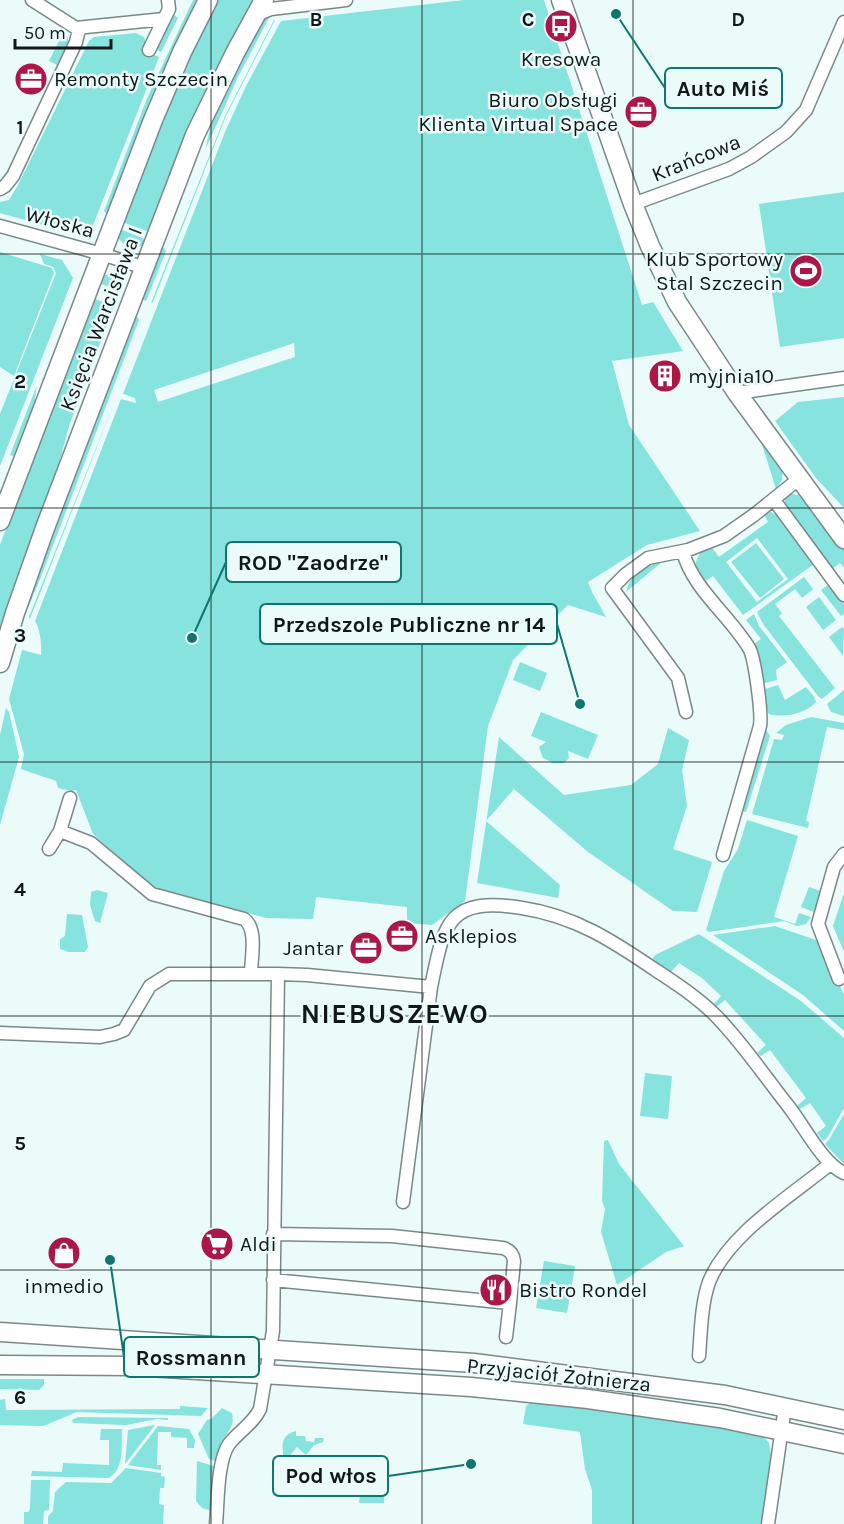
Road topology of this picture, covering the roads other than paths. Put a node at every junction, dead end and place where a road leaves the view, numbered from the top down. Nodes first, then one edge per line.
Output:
1 (32, 0) edge
2 (168, 0) edge
3 (208, 0) edge
4 (264, 0) edge
5 (313, 0) edge
6 (346, 0) edge
7 (561, 0) edge
8 (330, 2) junction
9 (254, 16) junction
10 (164, 19) junction
11 (844, 22) edge
12 (79, 28) junction
13 (149, 50) dead end
14 (0, 189) edge
15 (633, 204) junction
16 (0, 226) edge
17 (102, 254) junction
18 (145, 268) junction
19 (844, 378) edge
20 (737, 393) junction
21 (800, 478) junction
22 (774, 500) junction
23 (2, 514) edge
24 (844, 539) edge
25 (683, 552) junction
26 (844, 595) edge
27 (0, 663) edge
28 (686, 712) dead end
29 (70, 798) dead end
30 (60, 831) junction
31 (49, 849) dead end
32 (844, 854) edge
33 (723, 855) dead end
34 (251, 974) junction
35 (278, 974) junction
36 (839, 979) dead end
37 (430, 987) junction
38 (0, 1033) edge
39 (830, 1164) junction
40 (844, 1173) edge
41 (403, 1202) dead end
42 (273, 1234) junction
43 (273, 1280) junction
44 (510, 1303) junction
45 (0, 1332) edge
46 (506, 1337) dead end
47 (270, 1350) junction
48 (699, 1356) dead end
49 (0, 1365) edge
50 (265, 1374) junction
51 (785, 1407) junction
52 (844, 1420) edge
53 (781, 1430) junction
54 (844, 1444) edge
55 (216, 1524) edge
56 (768, 1524) edge

1 - 12 street
2 - 10 street
3 - 17 street, Księcia Warcisława I
4 - 9 street, Księcia Warcisława I
5 - 8 street
6 - 8 street
7 - 15 street
8 - 9 street
9 - 18 street, Księcia Warcisława I
10 - 12 street
10 - 13 street
11 - 15 street, Krańcowa
12 - 14 street
15 - 20 street
16 - 17 street, Włoska
17 - 18 street, Włoska
17 - 23 street, Księcia Warcisława I
18 - 27 street, Księcia Warcisława I
19 - 20 street
20 - 21 street
21 - 22 street
21 - 24 street
22 - 25 street
22 - 26 street
25 - 28 street
25 - 33 street
29 - 30 street
30 - 31 street
30 - 34 street
32 - 36 street
34 - 35 street
34 - 38 street
35 - 37 street
35 - 42 street
37 - 39 street
37 - 41 street
39 - 40 street
39 - 48 street
42 - 43 street
42 - 44 street, Przyjaciół Żołnierza
43 - 44 street
43 - 47 street
44 - 46 street, Przyjaciół Żołnierza
45 - 47 street, Przyjaciół Żołnierza
47 - 50 street
47 - 51 street, Przyjaciół Żołnierza
49 - 50 street, Przyjaciół Żołnierza
50 - 53 street, Przyjaciół Żołnierza
50 - 55 street
51 - 52 street, Przyjaciół Żołnierza
51 - 53 street
53 - 54 street, Przyjaciół Żołnierza
53 - 56 street

